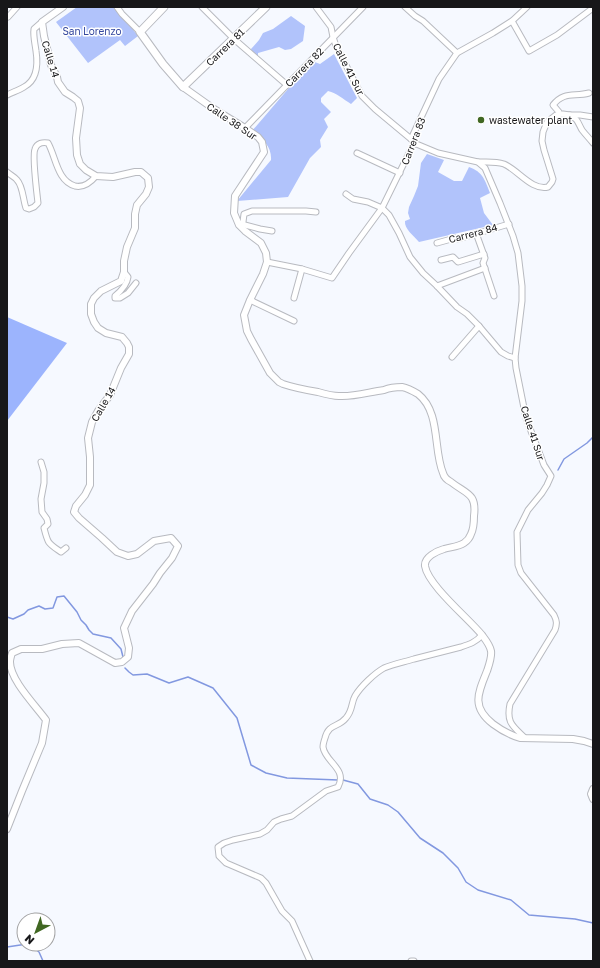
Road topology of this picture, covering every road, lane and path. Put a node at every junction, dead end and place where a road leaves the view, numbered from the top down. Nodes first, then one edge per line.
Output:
1 (17, 7) edge
2 (63, 7) edge
3 (117, 7) edge
4 (164, 7) edge
5 (202, 7) edge
6 (266, 7) edge
7 (316, 7) edge
8 (363, 7) edge
9 (405, 7) edge
10 (527, 7) edge
11 (593, 8) edge
12 (8, 17) dead end
13 (512, 21) junction
14 (42, 22) junction
15 (140, 32) junction
16 (333, 37) junction
17 (234, 38) junction
18 (457, 53) junction
19 (288, 85) junction
20 (183, 87) junction
21 (589, 93) dead end
22 (7, 95) edge
23 (559, 114) junction
24 (570, 115) junction
25 (593, 118) edge
26 (245, 128) junction
27 (413, 141) junction
28 (593, 142) edge
29 (357, 153) dead end
30 (478, 162) junction
31 (7, 172) edge
32 (400, 173) junction
33 (96, 176) junction
34 (346, 194) dead end
35 (382, 208) junction
36 (316, 212) dead end
37 (240, 224) junction
38 (509, 224) junction
39 (272, 231) dead end
40 (476, 233) junction
41 (437, 243) dead end
42 (484, 254) junction
43 (441, 260) dead end
44 (267, 262) junction
45 (485, 268) junction
46 (302, 269) junction
47 (124, 272) junction
48 (136, 283) dead end
49 (437, 286) junction
50 (494, 296) dead end
51 (294, 298) dead end
52 (250, 300) junction
53 (294, 321) dead end
54 (479, 326) junction
55 (452, 357) dead end
56 (515, 358) junction
57 (41, 462) dead end
58 (66, 548) dead end
59 (482, 635) junction
60 (525, 738) junction
61 (593, 744) edge
62 (593, 789) edge
63 (593, 799) edge
64 (7, 830) edge
65 (310, 961) edge

1 - 12 street
2 - 14 street
3 - 15 street, Calle 38 Sur
4 - 15 main road
5 - 17 street
6 - 17 main road, Carrera 81
7 - 16 street, Calle 41 Sur
8 - 16 street, Carrera 82
9 - 18 street
10 - 13 street, Carrera 83
11 - 13 street
13 - 18 street, Carrera 83
14 - 22 street
14 - 33 street, Calle 14
15 - 20 main road, Calle 38 Sur
16 - 19 street, Carrera 82
16 - 27 street, Calle 41 Sur
17 - 19 street
17 - 20 main road, Carrera 81
18 - 27 street, Carrera 83
19 - 26 street, Carrera 82
20 - 26 street, Calle 38 Sur
21 - 23 street
23 - 24 street
23 - 30 street
24 - 25 street
24 - 28 street
26 - 37 street, Calle 38 Sur
27 - 30 street, Calle 41 Sur
27 - 32 street, Carrera 83
29 - 32 street
30 - 38 street, Calle 41 Sur
31 - 33 street
32 - 35 street, Carrera 83
33 - 47 street
34 - 35 street
35 - 46 street, Carrera 83
35 - 49 street
36 - 37 street
37 - 39 street
37 - 44 street
38 - 40 street, Carrera 84
38 - 56 street, Calle 41 Sur
40 - 41 street, Carrera 84
40 - 42 street
42 - 43 street
42 - 45 street
44 - 46 street
44 - 52 street
45 - 49 street
45 - 50 street
46 - 51 street
47 - 48 street
47 - 64 street, Calle 14
49 - 54 street
52 - 53 street
52 - 59 street
54 - 55 street
54 - 56 street
56 - 60 street, Calle 41 Sur
57 - 58 street
59 - 60 street
59 - 65 street
60 - 61 street
62 - 63 street

